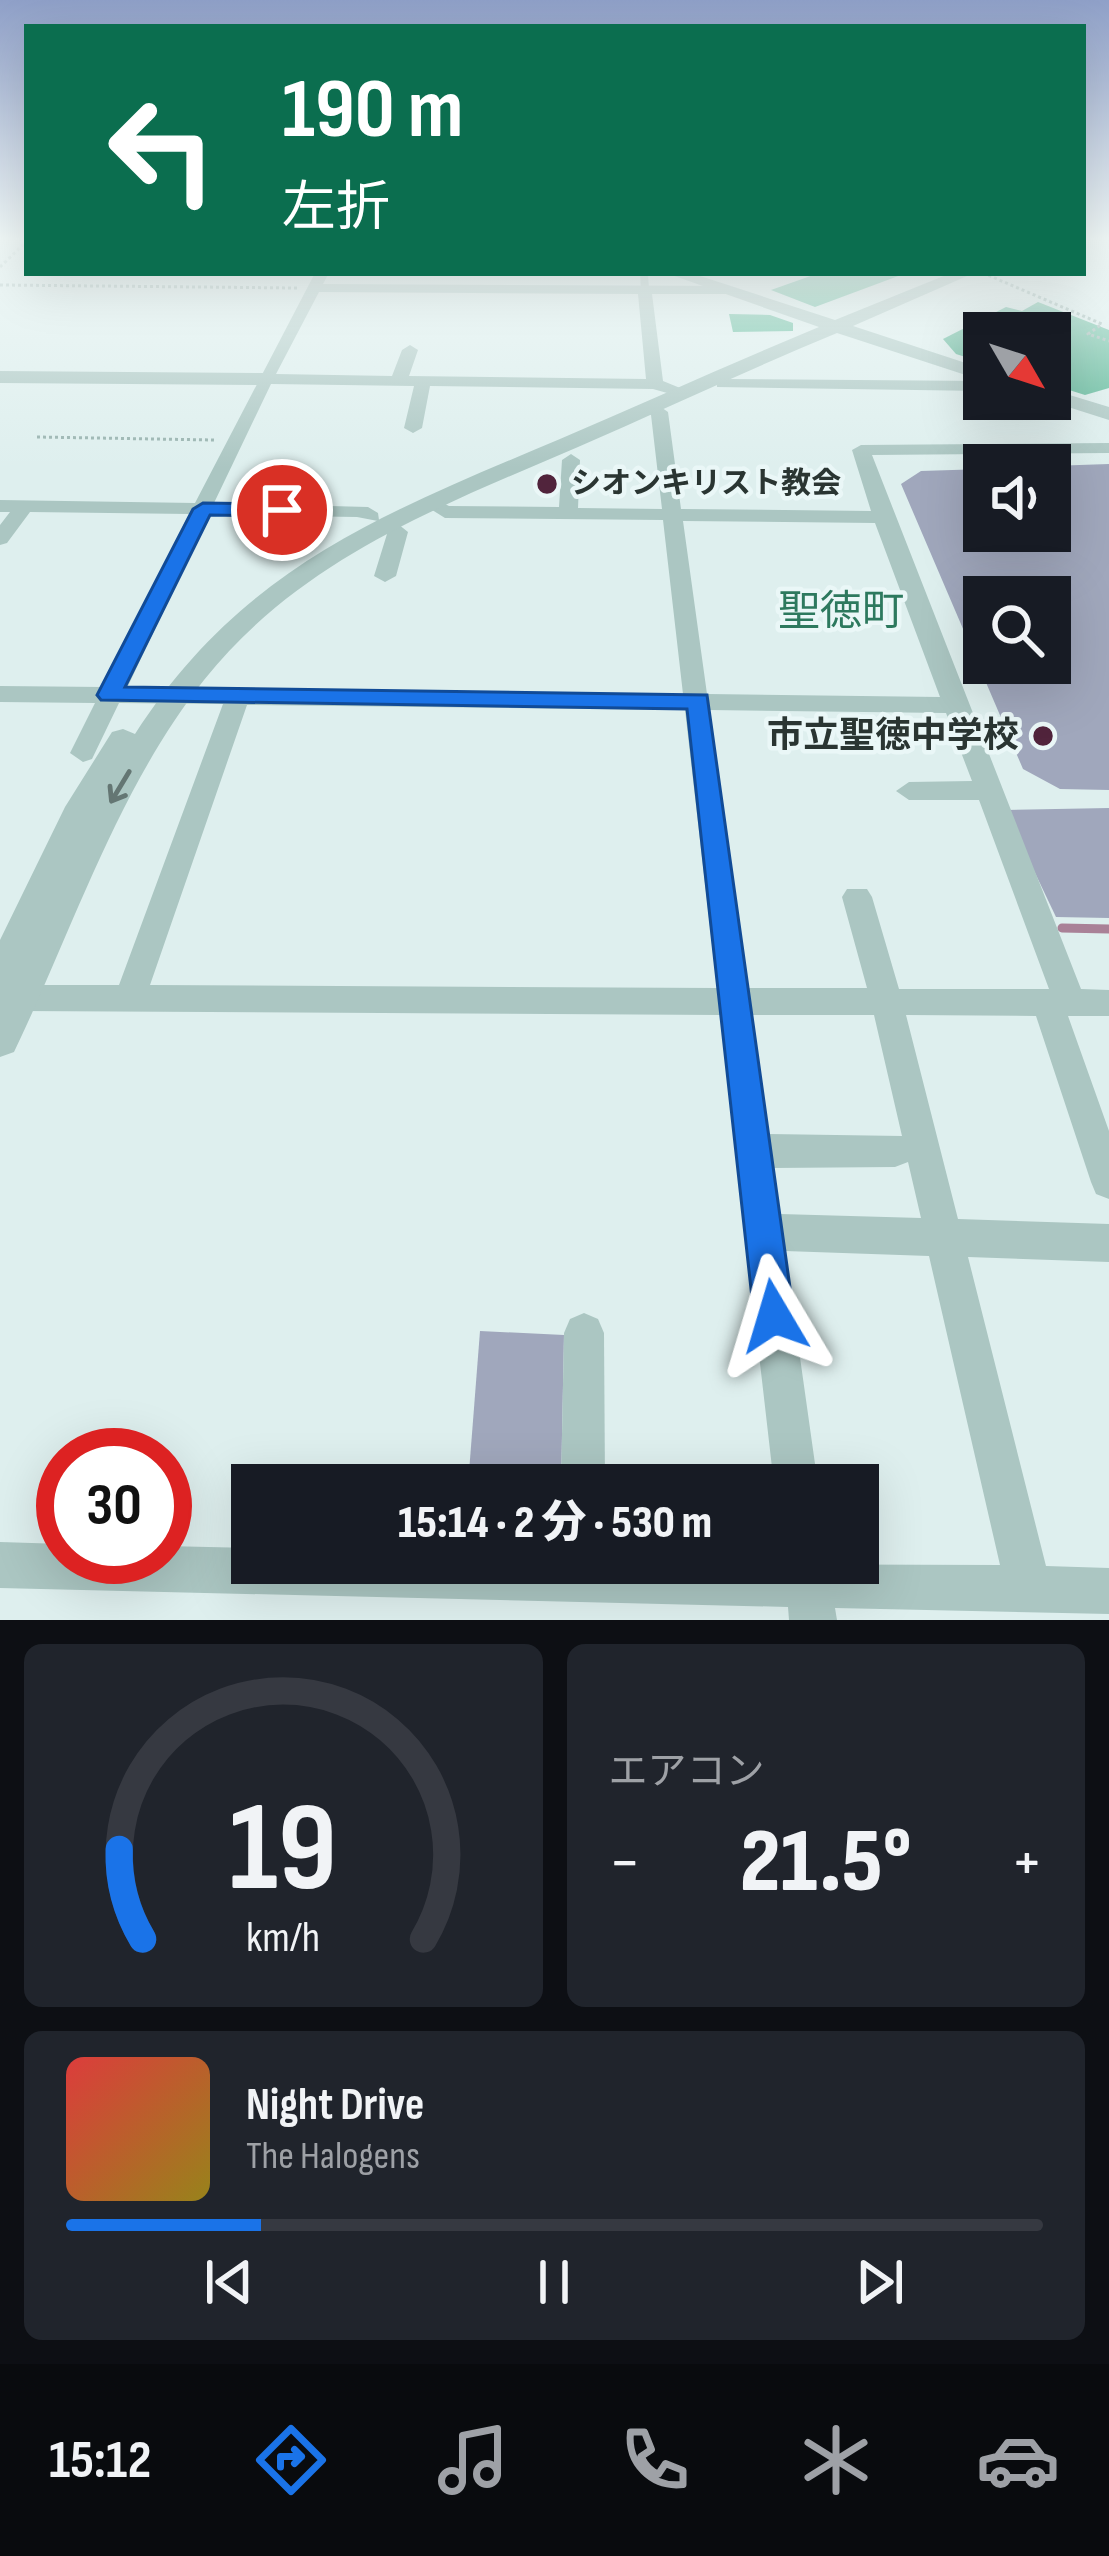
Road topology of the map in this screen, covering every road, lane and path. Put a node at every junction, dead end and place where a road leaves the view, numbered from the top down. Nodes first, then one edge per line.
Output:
1 (299, 317) edge
2 (649, 317) edge
3 (811, 317) edge
4 (841, 317) edge
5 (843, 317) edge
6 (1085, 317) edge
7 (828, 322) junction
8 (1109, 341) edge
9 (410, 350) dead end
10 (963, 368) edge
11 (0, 377) edge
12 (265, 379) junction
13 (399, 380) junction
14 (424, 380) junction
15 (723, 384) dead end
16 (963, 386) edge
17 (662, 393) junction
18 (1071, 402) edge
19 (1109, 414) edge
20 (413, 428) dead end
21 (37, 437) dead end
22 (238, 440) junction
23 (1109, 448) edge
24 (571, 460) dead end
25 (430, 503) junction
26 (0, 506) edge
27 (24, 507) junction
28 (203, 509) junction
29 (568, 512) junction
30 (671, 514) junction
31 (883, 517) junction
32 (379, 521) junction
33 (0, 539) edge
34 (386, 576) dead end
35 (0, 694) edge
36 (167, 694) junction
37 (110, 695) junction
38 (238, 696) junction
39 (699, 701) junction
40 (956, 706) junction
41 (83, 753) dead end
42 (991, 790) junction
43 (909, 791) dead end
44 (857, 897) dead end
45 (10, 988) edge
46 (130, 998) junction
47 (1058, 1002) junction
48 (887, 1003) junction
49 (1109, 1003) edge
50 (734, 1004) junction
51 (0, 1040) edge
52 (895, 1150) dead end
53 (753, 1151) junction
54 (1109, 1182) edge
55 (764, 1232) junction
56 (945, 1240) junction
57 (1109, 1243) edge
58 (584, 1333) dead end
59 (583, 1464) edge
60 (793, 1464) edge
61 (0, 1564) edge
62 (231, 1566) edge
63 (759, 1584) edge
64 (809, 1588) edge
65 (1029, 1589) junction
66 (1109, 1592) edge

1 - 12 street
2 - 17 street
3 - 7 street
4 - 7 street
5 - 7 street
6 - 8 path
7 - 10 street
7 - 17 street
9 - 13 street
11 - 12 street
12 - 13 street
12 - 22 street
13 - 14 street
14 - 17 street
14 - 20 street
15 - 16 street
17 - 25 street
17 - 30 street
17 - 32 street
18 - 19 street
21 - 22 path
22 - 28 street
23 - 31 street
24 - 29 street
25 - 29 street
25 - 32 street
26 - 27 street
27 - 28 street
27 - 33 street
28 - 32 street
28 - 37 street
29 - 30 street
30 - 31 street
30 - 39 street
31 - 40 street
32 - 34 street
32 - 36 street
35 - 37 street
36 - 37 street
36 - 38 street
36 - 45 street
37 - 41 street
38 - 39 street
38 - 46 street
39 - 40 street
39 - 50 street
40 - 42 street
42 - 43 street
42 - 47 street
44 - 48 street
45 - 46 street
45 - 51 street
46 - 50 street
47 - 48 street
47 - 49 street
47 - 54 street
48 - 50 street
48 - 56 street
50 - 53 street
52 - 53 street
53 - 55 street
55 - 56 street
55 - 60 street
56 - 57 street
56 - 65 street
58 - 59 street
61 - 62 street
63 - 64 street
64 - 65 street
65 - 66 street

